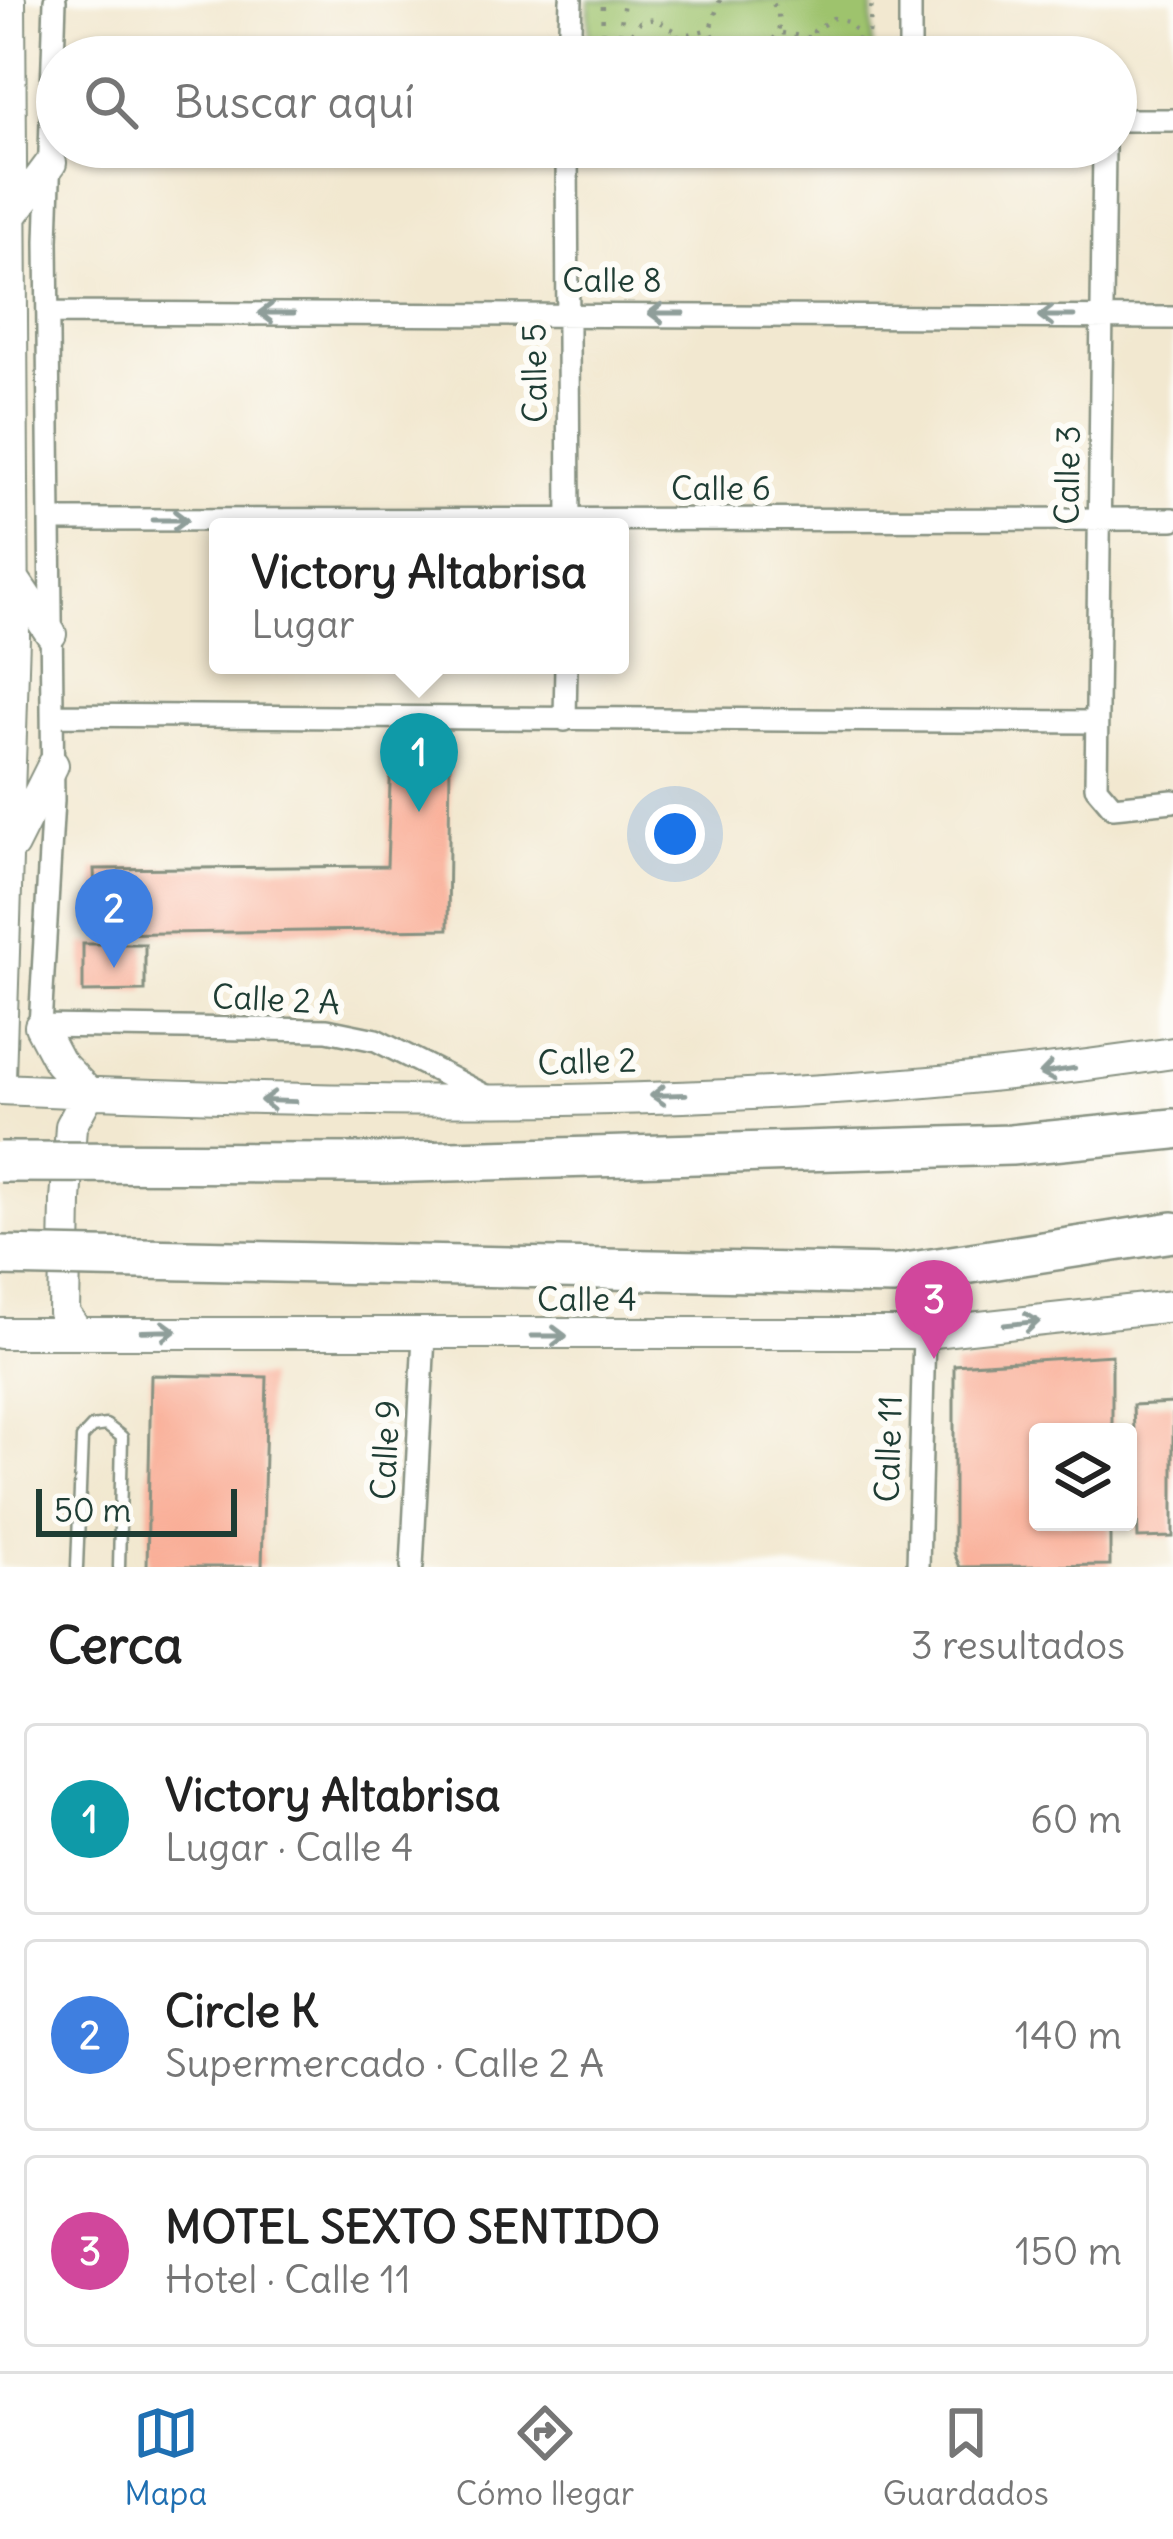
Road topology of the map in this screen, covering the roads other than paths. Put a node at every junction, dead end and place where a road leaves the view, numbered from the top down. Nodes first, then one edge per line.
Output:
1 (10, 0) edge
2 (55, 0) edge
3 (571, 0) edge
4 (910, 0) edge
5 (55, 36) edge
6 (570, 36) edge
7 (910, 36) edge
8 (1137, 120) edge
9 (1173, 120) edge
10 (48, 168) edge
11 (51, 168) edge
12 (567, 168) edge
13 (1104, 168) edge
14 (10, 218) junction
15 (566, 312) junction
16 (50, 313) junction
17 (1103, 317) junction
18 (1173, 318) edge
19 (569, 518) edge
20 (1100, 518) junction
21 (1173, 519) edge
22 (53, 520) junction
23 (209, 521) edge
24 (629, 523) edge
25 (14, 578) junction
26 (51, 634) junction
27 (566, 674) edge
28 (52, 715) junction
29 (566, 720) junction
30 (1095, 722) junction
31 (52, 765) junction
32 (1173, 801) edge
33 (8, 856) junction
34 (40, 1026) junction
35 (1173, 1053) edge
36 (0, 1078) edge
37 (0, 1089) edge
38 (89, 1093) junction
39 (494, 1100) junction
40 (1173, 1129) edge
41 (0, 1162) edge
42 (1173, 1232) edge
43 (0, 1256) edge
44 (1173, 1306) edge
45 (77, 1332) junction
46 (0, 1333) edge
47 (924, 1334) junction
48 (424, 1336) junction
49 (77, 1567) edge
50 (119, 1567) edge
51 (412, 1567) edge
52 (918, 1567) edge

1 - 14 main road
2 - 5 street
3 - 6 street
4 - 7 street
8 - 9 street
10 - 14 main road
11 - 16 street
12 - 15 street, Calle 5
13 - 17 street, Calle 3
14 - 25 main road
15 -> 16 street, Calle 8
17 -> 15 street, Calle 8
15 - 19 street, Calle 5
16 - 22 street
17 - 18 street, Calle 8
17 - 20 street, Calle 3
20 - 21 street, Calle 6
20 - 24 street, Calle 6
20 - 30 street, Calle 3
22 -> 23 street, Calle 6
22 - 26 street
25 - 26 main road
25 - 33 main road
26 - 28 street
27 - 29 street
28 - 29 street
28 - 31 street
29 - 30 street
30 - 32 street, Calle 3
31 - 33 main road
31 - 34 street
33 - 36 main road
34 - 38 main road
34 - 39 street, Calle 2 A
35 -> 39 main road, Calle 2
37 - 38 main road, Calle 2
39 -> 38 main road, Calle 2
38 - 45 main road
40 - 41 highway, bridge
42 - 43 highway, bridge
47 -> 44 main road, Calle 4
45 - 46 main road, Calle 4
45 -> 48 main road, Calle 4
48 -> 47 main road, Calle 4
47 - 52 street, Calle 11
48 - 51 street, Calle 9
49 - 50 lane

